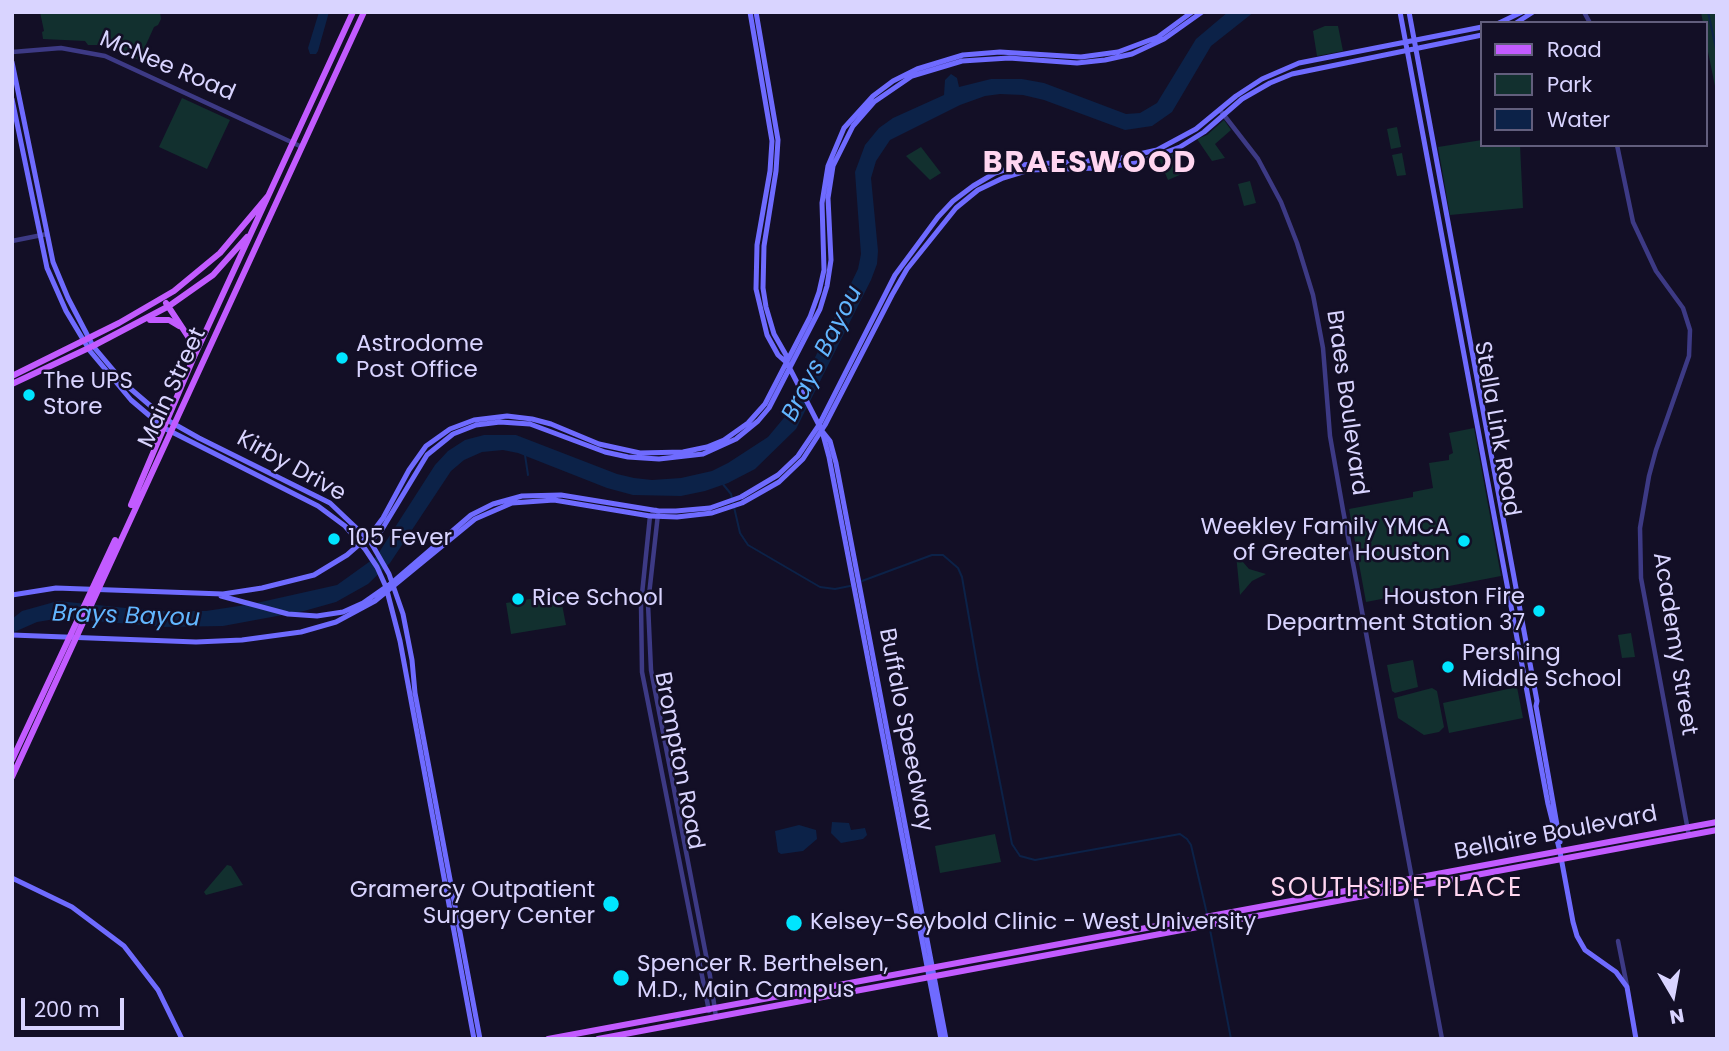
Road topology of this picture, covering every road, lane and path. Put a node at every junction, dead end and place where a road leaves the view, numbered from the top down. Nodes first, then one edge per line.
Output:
1 (353, 12) edge
2 (364, 12) edge
3 (750, 12) edge
4 (756, 12) edge
5 (1192, 12) edge
6 (1202, 12) edge
7 (1400, 12) edge
8 (1409, 12) edge
9 (1522, 12) edge
10 (1503, 21) edge
11 (1480, 27) edge
12 (1472, 29) junction
13 (345, 30) junction
14 (354, 34) junction
15 (1480, 36) edge
16 (1474, 37) junction
17 (1415, 40) junction
18 (1406, 42) junction
19 (1416, 49) junction
20 (1408, 50) junction
21 (12, 52) edge
22 (12, 62) edge
23 (1268, 75) junction
24 (1275, 80) junction
25 (12, 99) edge
26 (1222, 112) junction
27 (292, 141) junction
28 (302, 147) junction
29 (1617, 147) edge
30 (992, 178) junction
31 (33, 181) junction
32 (269, 194) junction
33 (274, 207) junction
34 (254, 230) junction
35 (47, 234) junction
36 (40, 236) junction
37 (12, 241) edge
38 (220, 253) junction
39 (242, 254) junction
40 (251, 258) junction
41 (227, 261) junction
42 (163, 299) junction
43 (169, 306) junction
44 (141, 321) junction
45 (181, 328) junction
46 (86, 340) junction
47 (90, 347) junction
48 (795, 348) junction
49 (783, 349) junction
50 (46, 359) junction
51 (193, 359) junction
52 (789, 366) junction
53 (49, 367) junction
54 (12, 376) edge
55 (12, 384) edge
56 (782, 384) junction
57 (797, 384) junction
58 (127, 390) junction
59 (827, 411) junction
60 (812, 412) junction
61 (167, 419) junction
62 (176, 425) junction
63 (164, 428) junction
64 (820, 428) junction
65 (172, 433) junction
66 (812, 447) junction
67 (826, 447) junction
68 (242, 458) junction
69 (238, 467) junction
70 (742, 500) junction
71 (578, 501) junction
72 (657, 512) junction
73 (650, 516) junction
74 (370, 542) junction
75 (361, 544) junction
76 (646, 564) junction
77 (652, 565) junction
78 (855, 578) junction
79 (394, 585) junction
80 (857, 588) junction
81 (387, 590) junction
82 (94, 592) junction
83 (215, 594) junction
84 (12, 595) edge
85 (1518, 603) junction
86 (1510, 605) junction
87 (640, 616) junction
88 (649, 617) junction
89 (1521, 618) junction
90 (1513, 619) junction
91 (1523, 627) junction
92 (1515, 628) junction
93 (12, 635) edge
94 (73, 638) junction
95 (400, 641) junction
96 (412, 660) junction
97 (54, 678) junction
98 (47, 694) junction
99 (29, 734) junction
100 (667, 755) junction
101 (659, 757) junction
102 (12, 760) edge
103 (12, 777) edge
104 (1551, 803) junction
105 (1717, 822) edge
106 (1687, 827) junction
107 (1717, 830) edge
108 (1689, 836) junction
109 (1561, 855) junction
110 (1469, 873) junction
111 (12, 878) edge
112 (1411, 879) junction
113 (1413, 887) junction
114 (1332, 894) junction
115 (913, 900) junction
116 (921, 903) junction
117 (1333, 903) junction
118 (1280, 904) junction
119 (1237, 911) junction
120 (1282, 912) junction
121 (1239, 920) junction
122 (1153, 927) junction
123 (1110, 935) junction
124 (1158, 935) junction
125 (1618, 940) dead end
126 (1103, 945) junction
127 (1020, 952) junction
128 (705, 953) junction
129 (697, 954) junction
130 (1022, 960) junction
131 (1622, 964) junction
132 (930, 968) junction
133 (1616, 972) junction
134 (932, 977) junction
135 (1627, 987) junction
136 (716, 1008) junction
137 (708, 1009) junction
138 (714, 1018) junction
139 (182, 1039) edge
140 (474, 1039) edge
141 (480, 1039) edge
142 (548, 1039) edge
143 (598, 1039) edge
144 (943, 1039) edge
145 (1442, 1039) edge
146 (1636, 1039) edge

1 - 13 main road, Main Street
2 - 14 main road, Main Street
3 - 52 main road, Buffalo Speedway
4 - 49 main road, Buffalo Speedway
5 - 48 main road
6 - 52 main road
7 - 18 main road, Stella Link Road
8 - 17 main road, Stella Link Road
9 - 10 main road
11 - 12 main road
12 - 16 main road
12 - 17 main road
13 - 14 main road
13 - 27 main road, Main Street
14 - 28 main road, Main Street
15 - 16 main road
16 - 19 main road
17 - 18 main road
17 - 19 main road, Stella Link Road
18 - 20 main road, Stella Link Road
18 - 23 main road
19 - 20 main road
19 - 85 main road, Stella Link Road
20 - 24 main road
20 - 86 main road, Stella Link Road
21 - 27 street, McNee Road
22 - 31 main road, Kirby Drive
23 - 24 main road
23 - 26 main road
24 - 26 main road
25 - 31 main road, Kirby Drive
26 - 30 main road
26 - 112 street, Braes Boulevard
27 - 28 street, McNee Road
27 - 32 main road, Main Street
28 - 33 main road, Main Street
29 - 106 street, Academy Street
30 - 59 main road
30 - 64 main road
31 - 35 main road, Kirby Drive
31 - 36 main road, Kirby Drive
32 - 34 main road, Main Street
32 - 38 main road
33 - 34 main road
33 - 40 main road, Main Street
34 - 39 main road, Main Street
34 - 41 main road
35 - 36 street
35 - 46 main road, Kirby Drive
36 - 37 street
36 - 46 main road, Kirby Drive
38 - 41 main road
38 - 42 main road
39 - 40 main road
39 - 51 main road, Main Street
40 - 62 main road, Main Street
41 - 43 main road
42 - 43 main road
42 - 46 main road
43 - 44 main road
43 - 45 main road
44 - 45 main road
44 - 47 main road
45 - 51 main road
46 - 47 main road, Kirby Drive
46 - 50 main road
47 - 53 main road
47 - 58 main road, Kirby Drive
48 - 49 main road
48 - 52 main road
49 - 52 main road, Buffalo Speedway
50 - 53 main road
50 - 54 main road
51 - 61 main road, Main Street
52 - 56 main road
52 - 57 main road, Buffalo Speedway
52 - 74 main road
53 - 55 main road
56 - 57 main road
56 - 74 main road
57 - 60 main road, Buffalo Speedway
58 - 61 main road, Kirby Drive
58 - 63 main road, Kirby Drive
59 - 60 main road
59 - 64 main road
60 - 64 main road, Buffalo Speedway
61 - 62 main road, Kirby Drive
61 - 63 main road, Main Street
62 - 65 main road, Main Street
62 - 68 main road, Kirby Drive
63 - 65 main road, Kirby Drive
63 - 82 main road, Main Street
64 - 66 main road
64 - 67 main road, Buffalo Speedway
64 - 70 main road
64 - 78 main road, Buffalo Speedway
65 - 69 main road, Kirby Drive
65 - 82 main road, Main Street
66 - 67 main road
66 - 70 main road
67 - 78 main road, Buffalo Speedway
68 - 69 main road
68 - 74 main road, Kirby Drive
69 - 75 main road, Kirby Drive
70 - 72 main road
71 - 72 main road
71 - 73 main road
71 - 79 main road
72 - 73 main road
72 - 77 street, Brompton Road
73 - 76 street, Brompton Road
74 - 75 main road
74 - 79 main road, Kirby Drive
75 - 81 main road, Kirby Drive
75 - 83 main road
76 - 77 street
76 - 87 street, Brompton Road
77 - 88 street, Brompton Road
78 - 80 main road, Buffalo Speedway
79 - 81 main road
79 - 96 main road, Kirby Drive
80 - 115 main road, Buffalo Speedway
80 - 116 main road, Buffalo Speedway
81 - 83 main road
81 - 94 main road
81 - 95 main road, Kirby Drive
82 - 83 main road
82 - 84 main road
82 - 94 main road, Main Street
85 - 86 main road
85 - 89 main road, Stella Link Road
86 - 90 main road, Stella Link Road
87 - 88 street
87 - 101 street, Brompton Road
88 - 100 street, Brompton Road
89 - 90 main road
89 - 91 main road, Stella Link Road
90 - 92 main road, Stella Link Road
91 - 92 main road
91 - 104 main road, Stella Link Road
92 - 104 main road, Stella Link Road
93 - 94 main road
94 - 97 main road, Main Street
94 - 97 main road, Main Street
95 - 96 main road
95 - 140 main road, Kirby Drive
96 - 141 main road, Kirby Drive
97 - 98 main road, Main Street
98 - 99 main road, Main Street
98 - 99 main road, Main Street
99 - 102 main road, Main Street
99 - 103 main road, Main Street
100 - 101 street
100 - 128 street, Brompton Road
101 - 129 street, Brompton Road
104 - 109 main road, Stella Link Road
105 - 106 main road, Bellaire Boulevard
106 - 108 street, Academy Street
106 - 109 main road, Bellaire Boulevard
107 - 108 main road, Bellaire Boulevard
108 - 109 main road, Bellaire Boulevard
109 - 110 main road, Bellaire Boulevard
109 - 133 main road, Stella Link Road
110 - 112 main road, Bellaire Boulevard
110 - 113 main road, Bellaire Boulevard
111 - 139 main road
112 - 113 street, Braes Boulevard
112 - 114 main road, Bellaire Boulevard
113 - 117 main road, Bellaire Boulevard
113 - 145 street, Braes Boulevard
114 - 117 main road
114 - 118 main road, Bellaire Boulevard
115 - 116 main road
115 - 132 main road, Buffalo Speedway
116 - 132 main road, Buffalo Speedway
117 - 120 main road, Bellaire Boulevard
118 - 119 main road, Bellaire Boulevard
118 - 120 main road
119 - 121 main road
119 - 122 main road, Bellaire Boulevard
120 - 121 main road, Bellaire Boulevard
121 - 124 main road, Bellaire Boulevard
122 - 123 main road, Bellaire Boulevard
122 - 124 main road
123 - 126 main road
123 - 127 main road, Bellaire Boulevard
124 - 126 main road, Bellaire Boulevard
125 - 131 street
126 - 130 main road, Bellaire Boulevard
127 - 130 main road
127 - 132 main road, Bellaire Boulevard
128 - 129 street
128 - 136 street, Brompton Road
129 - 137 street, Brompton Road
130 - 134 main road, Bellaire Boulevard
131 - 133 street
131 - 135 street
132 - 134 main road, Buffalo Speedway
132 - 136 main road, Bellaire Boulevard
133 - 135 main road, Stella Link Road
134 - 138 main road, Bellaire Boulevard
134 - 144 main road, Buffalo Speedway
135 - 146 main road
136 - 137 main road, Bellaire Boulevard
136 - 138 street, Brompton Road
137 - 138 street, Brompton Road
137 - 142 main road, Bellaire Boulevard
138 - 143 main road, Bellaire Boulevard

